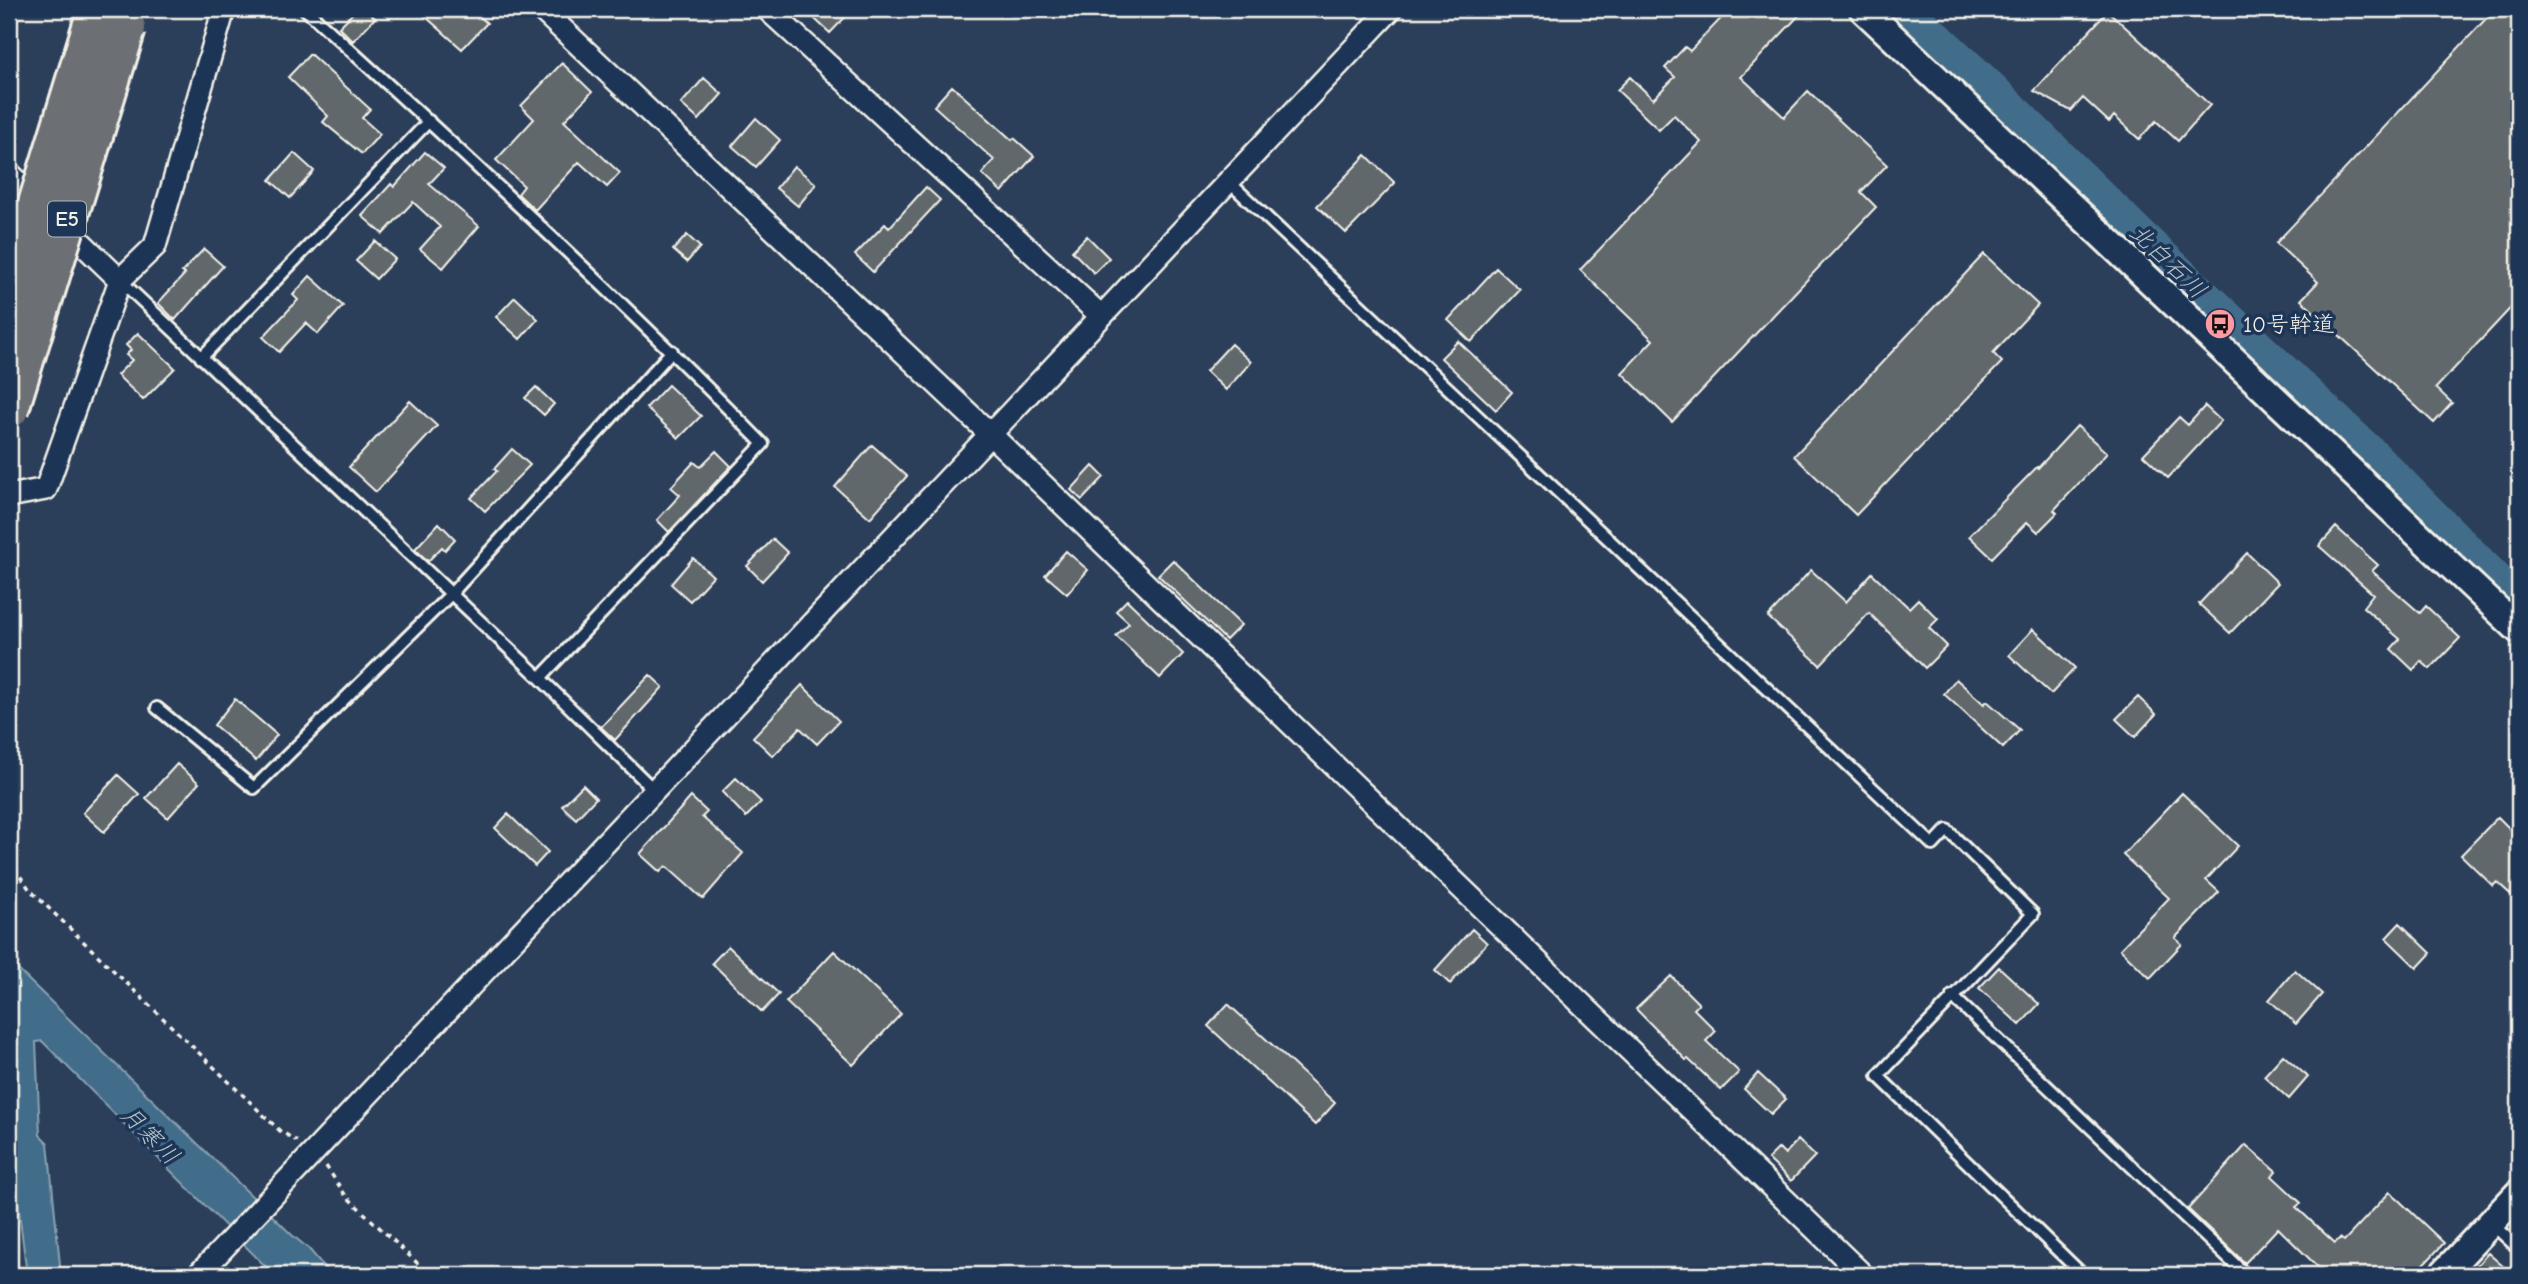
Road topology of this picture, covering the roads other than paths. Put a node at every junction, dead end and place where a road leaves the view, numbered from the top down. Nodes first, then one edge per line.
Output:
1 (224, 9) edge
2 (305, 9) edge
3 (541, 9) edge
4 (767, 9) edge
5 (1391, 9) edge
6 (1863, 9) edge
7 (429, 121) junction
8 (9, 175) edge
9 (1228, 181) junction
10 (120, 280) junction
11 (9, 298) edge
12 (1100, 315) junction
13 (672, 351) junction
14 (201, 358) junction
15 (9, 409) edge
16 (989, 433) junction
17 (9, 496) edge
18 (450, 595) junction
19 (2519, 631) edge
20 (540, 678) junction
21 (157, 708) dead end
22 (655, 791) junction
23 (1952, 996) junction
24 (2519, 1193) edge
25 (2491, 1223) junction
26 (2519, 1250) edge
27 (200, 1273) edge
28 (1863, 1275) edge
29 (2083, 1275) edge
30 (2246, 1275) edge
31 (2442, 1275) edge

1 - 10 street
2 - 7 lane
3 - 16 street
4 - 12 street
5 - 9 street
6 - 19 street
7 - 13 lane
7 - 14 lane
8 - 10 street
9 - 12 street
9 - 23 lane
10 - 14 lane
10 - 17 street
11 - 15 highway, E5, bridge
12 - 16 street
13 - 18 lane
13 - 20 lane
14 - 18 lane
16 - 22 street
16 - 28 street
18 - 20 lane
18 - 21 lane
20 - 22 lane
22 - 27 street
23 - 29 lane
23 - 30 lane
24 - 25 street
25 - 26 lane
25 - 31 street

